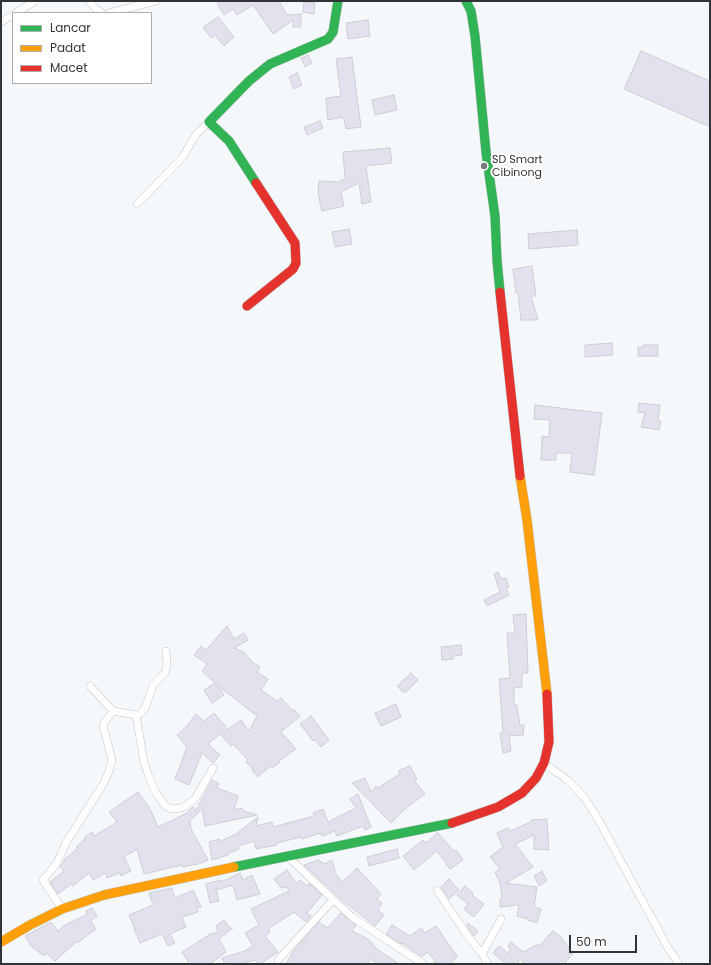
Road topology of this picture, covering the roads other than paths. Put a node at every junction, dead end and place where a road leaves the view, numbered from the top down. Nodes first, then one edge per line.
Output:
1 (35, 1) edge
2 (89, 1) edge
3 (156, 1) edge
4 (338, 1) edge
5 (466, 1) edge
6 (18, 12) edge
7 (101, 12) edge
8 (113, 12) edge
9 (12, 16) edge
10 (1, 22) edge
11 (209, 122) junction
12 (137, 204) dead end
13 (247, 306) dead end
14 (166, 651) dead end
15 (90, 686) dead end
16 (113, 711) junction
17 (136, 715) junction
18 (544, 763) junction
19 (213, 768) dead end
20 (287, 856) junction
21 (437, 890) dead end
22 (333, 900) junction
23 (62, 909) junction
24 (501, 918) dead end
25 (1, 942) edge
26 (482, 954) junction
27 (278, 960) dead end
28 (423, 964) edge
29 (488, 964) edge
30 (679, 964) edge

1 - 6 street
2 - 7 street
3 - 8 street
4 - 11 main road
5 - 18 main road
9 - 10 street
11 - 12 street
11 - 13 main road
14 - 17 street
15 - 16 street
16 - 17 street
16 - 23 street
17 - 19 street
18 - 20 main road
18 - 30 street
20 - 22 street
20 - 23 main road
21 - 26 street
22 - 27 street
22 - 28 street
23 - 25 main road
24 - 26 street
26 - 29 street

